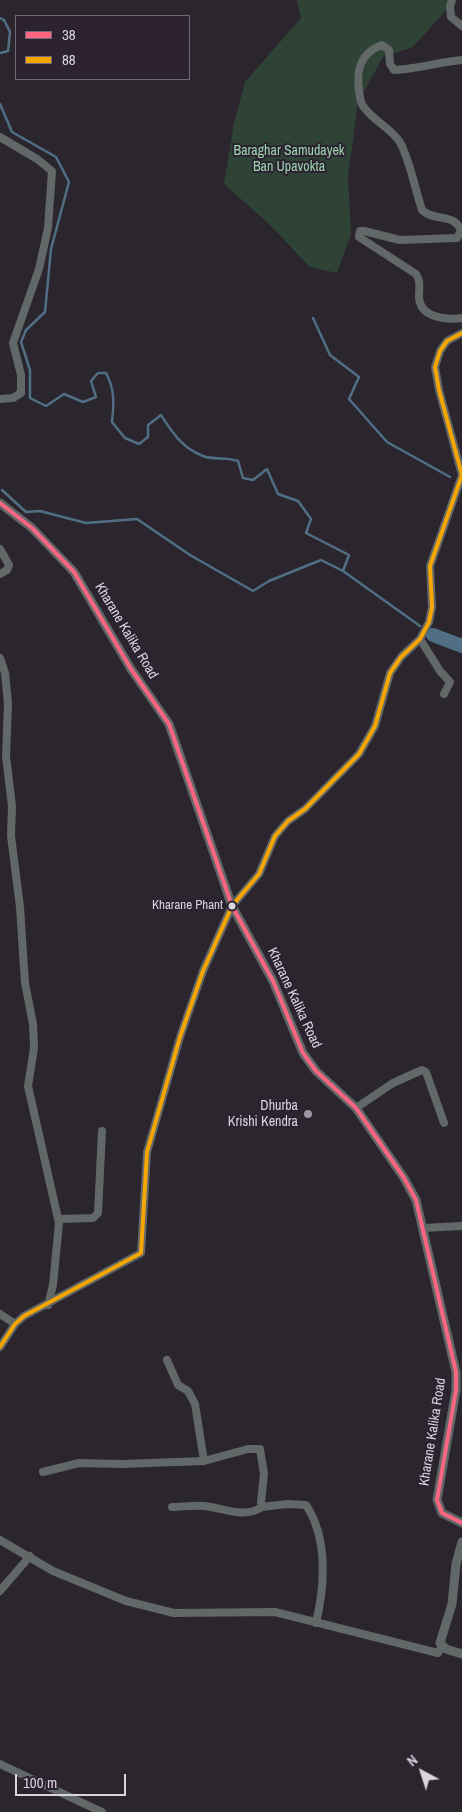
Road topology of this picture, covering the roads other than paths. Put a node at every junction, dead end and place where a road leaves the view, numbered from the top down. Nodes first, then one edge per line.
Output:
1 (452, 0) edge
2 (462, 26) edge
3 (462, 60) edge
4 (0, 136) edge
5 (462, 318) edge
6 (462, 333) edge
7 (0, 399) edge
8 (0, 503) edge
9 (0, 549) edge
10 (0, 574) edge
11 (420, 639) junction
12 (0, 658) edge
13 (444, 694) dead end
14 (232, 906) junction
15 (356, 1108) junction
16 (444, 1123) dead end
17 (102, 1131) dead end
18 (58, 1218) junction
19 (462, 1226) edge
20 (424, 1228) junction
21 (48, 1305) junction
22 (0, 1314) edge
23 (15, 1324) junction
24 (0, 1347) edge
25 (167, 1360) dead end
26 (204, 1461) junction
27 (43, 1472) dead end
28 (172, 1507) dead end
29 (262, 1507) junction
30 (462, 1523) edge
31 (0, 1540) edge
32 (462, 1542) edge
33 (30, 1556) junction
34 (0, 1590) edge
35 (316, 1623) junction
36 (442, 1646) junction
37 (462, 1654) edge
38 (0, 1764) edge
39 (102, 1812) edge

1 - 2 street
3 - 5 street
4 - 7 street
6 - 11 street
8 - 14 street, Kharane Kalika Road
9 - 10 street
11 - 13 street
11 - 14 street
12 - 18 street
14 - 15 street, Kharane Kalika Road
14 - 21 street
15 - 16 street
15 - 20 street, Kharane Kalika Road
17 - 18 street
18 - 21 street
19 - 20 street
20 - 30 street, Kharane Kalika Road
21 - 23 street
22 - 23 street
23 - 24 street
25 - 26 street
26 - 27 street
26 - 29 street
28 - 29 street
29 - 35 street
31 - 33 street
32 - 36 street
33 - 34 street
33 - 35 street
35 - 36 street
36 - 37 street
38 - 39 street

